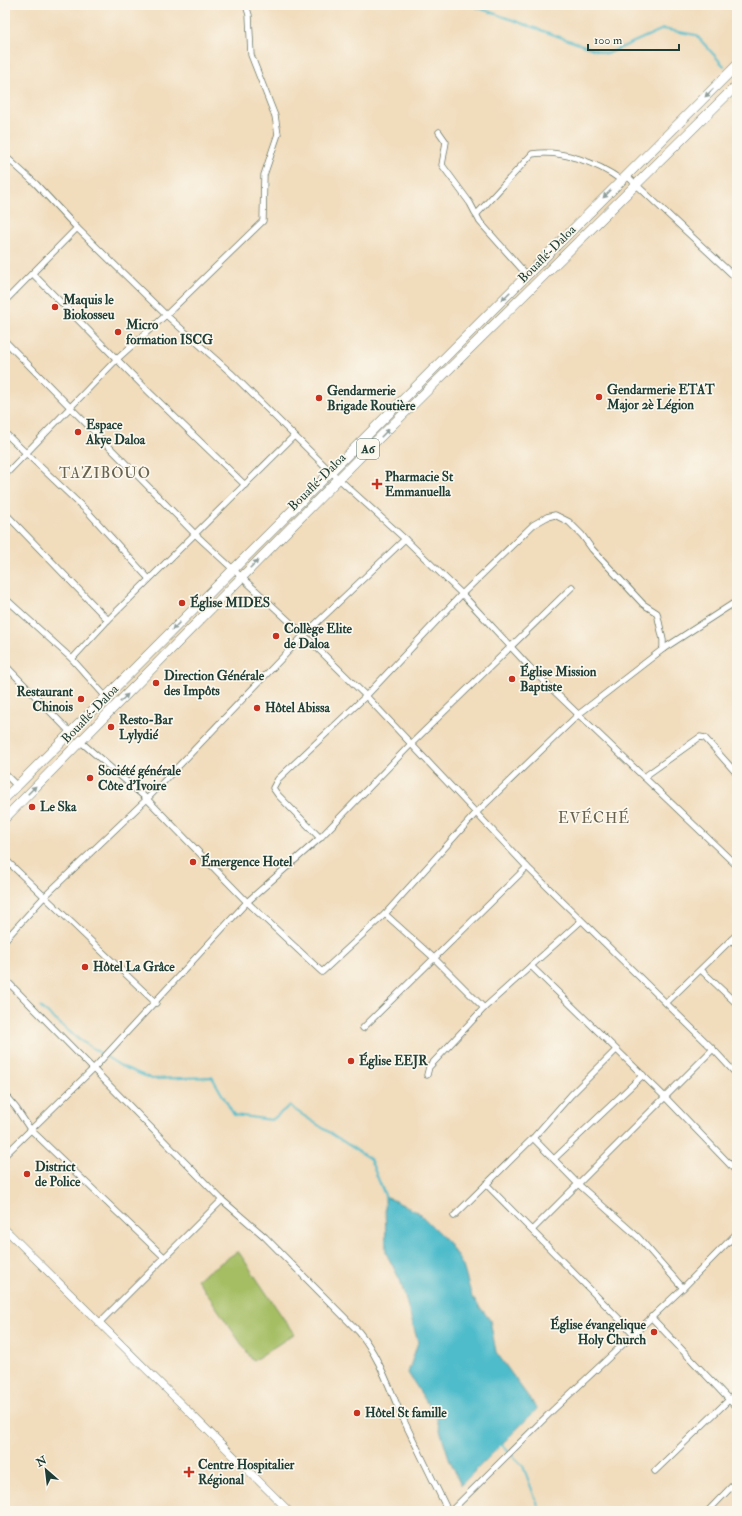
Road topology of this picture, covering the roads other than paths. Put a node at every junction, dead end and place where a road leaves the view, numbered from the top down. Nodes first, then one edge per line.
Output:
1 (246, 5) edge
2 (737, 65) edge
3 (737, 85) edge
4 (439, 132) dead end
5 (5, 156) edge
6 (623, 177) junction
7 (636, 184) junction
8 (476, 215) junction
9 (77, 228) junction
10 (33, 274) junction
11 (527, 275) junction
12 (737, 279) edge
13 (5, 301) edge
14 (166, 315) junction
15 (5, 341) edge
16 (116, 360) junction
17 (71, 408) junction
18 (5, 433) edge
19 (294, 436) junction
20 (26, 455) junction
21 (330, 472) junction
22 (5, 475) edge
23 (338, 479) junction
24 (246, 485) junction
25 (5, 513) edge
26 (195, 534) junction
27 (405, 539) junction
28 (233, 568) junction
29 (242, 576) junction
30 (149, 579) junction
31 (572, 587) dead end
32 (462, 594) junction
33 (5, 598) edge
34 (737, 600) edge
35 (108, 620) junction
36 (304, 634) junction
37 (511, 649) junction
38 (663, 649) junction
39 (72, 659) junction
40 (5, 665) edge
41 (366, 696) junction
42 (106, 697) junction
43 (578, 714) junction
44 (70, 732) junction
45 (81, 742) junction
46 (412, 743) junction
47 (5, 774) edge
48 (737, 774) edge
49 (644, 777) junction
50 (18, 786) junction
51 (5, 798) edge
52 (147, 799) junction
53 (476, 813) junction
54 (5, 818) edge
55 (320, 838) junction
56 (5, 859) edge
57 (737, 866) edge
58 (527, 867) junction
59 (44, 897) junction
60 (247, 902) junction
61 (385, 914) junction
62 (581, 921) junction
63 (737, 934) edge
64 (5, 940) edge
65 (732, 940) junction
66 (737, 945) edge
67 (435, 959) junction
68 (531, 966) junction
69 (701, 970) junction
70 (5, 980) edge
71 (156, 1003) junction
72 (666, 1003) junction
73 (737, 1004) edge
74 (484, 1008) junction
75 (363, 1028) dead end
76 (713, 1049) junction
77 (616, 1050) junction
78 (93, 1069) junction
79 (427, 1075) dead end
80 (737, 1075) edge
81 (642, 1076) junction
82 (5, 1095) edge
83 (665, 1096) junction
84 (30, 1129) junction
85 (533, 1138) junction
86 (5, 1155) edge
87 (554, 1159) junction
88 (737, 1172) edge
89 (486, 1184) junction
90 (578, 1184) junction
91 (222, 1200) junction
92 (454, 1216) dead end
93 (5, 1229) edge
94 (532, 1230) junction
95 (737, 1233) edge
96 (164, 1257) junction
97 (683, 1288) junction
98 (652, 1317) junction
99 (99, 1323) junction
100 (634, 1334) junction
101 (737, 1392) edge
102 (729, 1400) junction
103 (737, 1401) edge
104 (737, 1408) edge
105 (655, 1471) dead end
106 (737, 1481) edge
107 (289, 1511) edge
108 (448, 1511) edge
109 (451, 1511) edge
110 (708, 1511) edge

1 - 14 street
2 -> 6 highway, Bouaflé-Daloa / A6
3 - 7 highway, Bouaflé-Daloa / A6
4 - 8 street
5 - 9 street
6 - 7 street
6 - 8 street
6 -> 11 highway, Bouaflé-Daloa / A6
7 - 12 street
23 -> 7 highway, Bouaflé-Daloa / A6
8 - 11 street
9 - 10 street
9 - 14 street
10 - 13 street
10 - 16 street
11 -> 21 highway, Bouaflé-Daloa / A6
14 - 16 street
14 - 19 street
15 - 17 street
16 - 17 street
16 - 24 street
17 - 20 street
17 - 26 street
18 - 20 street
19 - 21 street
19 - 24 street
20 - 22 street
20 - 30 street
21 - 23 street
21 - 28 highway, Bouaflé-Daloa / A6
23 - 27 street
29 -> 23 highway, Bouaflé-Daloa / A6
24 - 26 street
25 - 35 street
26 - 28 street
26 - 30 street
27 - 32 street
27 - 36 street
28 - 29 street
28 -> 42 highway, Bouaflé-Daloa / A6
29 - 36 street
45 -> 29 highway, Bouaflé-Daloa / A6
30 - 35 street
31 - 37 street
32 - 37 street
32 - 38 street
32 - 41 street
33 - 39 street
34 - 38 street
35 - 39 street
36 - 41 street
36 - 52 street
37 - 43 street
37 - 46 street
38 - 43 street
39 - 42 street
40 - 44 street
41 - 46 street
41 - 55 street
42 - 44 highway, Bouaflé-Daloa / A6
43 - 49 street
43 - 53 street
44 - 50 highway, Bouaflé-Daloa / A6
45 - 52 street
54 -> 45 highway, Bouaflé-Daloa / A6
46 - 53 street
46 - 55 street
47 - 50 street
48 - 49 street
49 - 57 street
50 - 51 highway, Bouaflé-Daloa / A6
52 - 59 street
52 - 60 street
53 - 58 street
53 - 61 street
55 - 60 street
56 - 59 street
58 - 62 street
58 - 67 street
59 - 64 street
59 - 71 street
60 - 61 street
60 - 71 street
61 - 67 street
62 - 68 street
62 - 72 street
63 - 65 street
65 - 66 street
65 - 69 street
67 - 74 street
67 - 75 street
68 - 74 street
68 - 77 street
69 - 72 street
69 - 73 street
70 - 78 street
71 - 78 street
72 - 76 street
74 - 79 street
76 - 80 street
76 - 83 street
77 - 81 street
77 - 85 street
78 - 84 street
78 - 91 street
81 - 83 street
81 - 87 street
82 - 84 street
83 - 88 street
83 - 90 street
84 - 86 street
84 - 96 street
85 - 87 street
85 - 89 street
87 - 90 street
89 - 92 street
89 - 94 street
90 - 94 street
90 - 97 street
91 - 96 street
91 - 108 street
93 - 99 street
94 - 100 street
95 - 97 street
96 - 99 street
97 - 98 street
98 - 100 street
98 - 102 street
99 - 107 street
100 - 109 street
101 - 102 street
102 - 103 street
102 - 104 street
102 - 105 street
106 - 110 street

